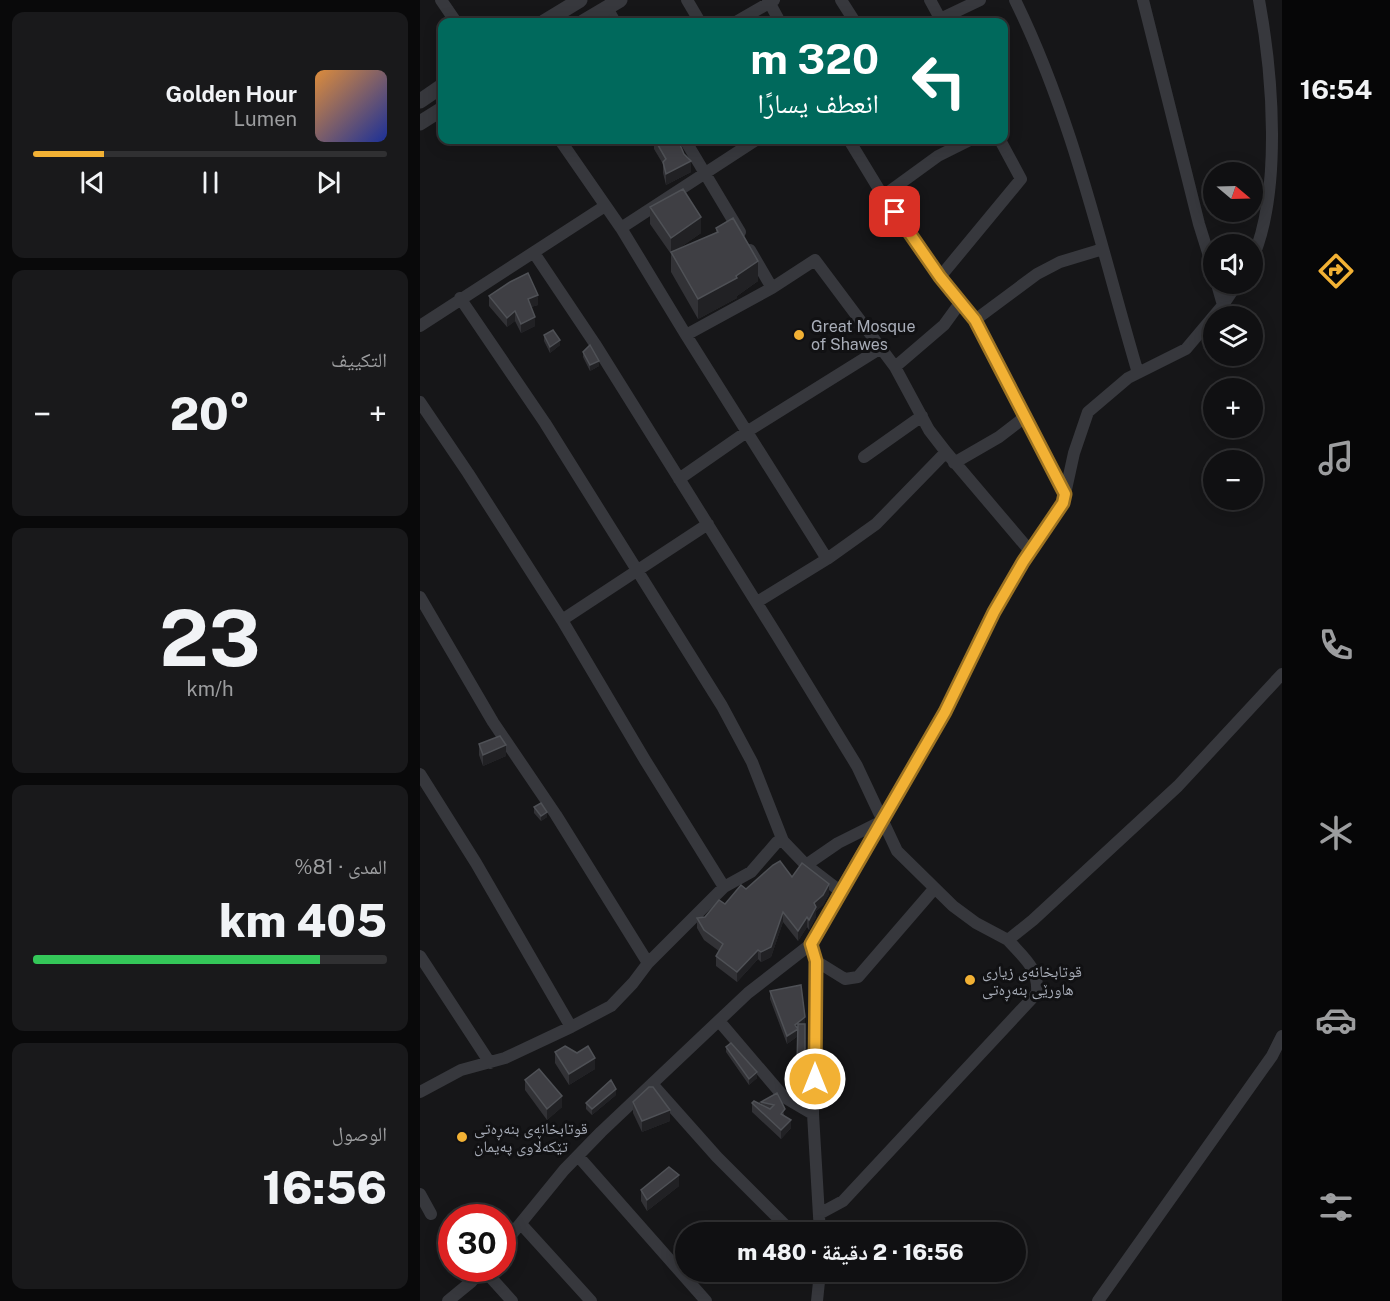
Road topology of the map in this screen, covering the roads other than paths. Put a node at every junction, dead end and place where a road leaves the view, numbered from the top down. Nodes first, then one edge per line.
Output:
1 (441, 0) edge
2 (580, 0) edge
3 (687, 0) edge
4 (841, 0) edge
5 (930, 0) edge
6 (980, 0) edge
7 (1015, 0) edge
8 (1143, 0) edge
9 (1259, 0) edge
10 (770, 1) edge
11 (613, 4) edge
12 (453, 18) edge
13 (551, 18) edge
14 (590, 18) edge
15 (698, 18) edge
16 (742, 18) edge
17 (778, 18) edge
18 (852, 18) edge
19 (938, 18) edge
20 (945, 18) edge
21 (438, 88) edge
22 (421, 97) edge
23 (438, 112) edge
24 (420, 123) edge
25 (563, 144) edge
26 (687, 144) edge
27 (750, 144) edge
28 (851, 144) edge
29 (962, 144) edge
30 (1002, 144) edge
31 (705, 174) junction
32 (883, 196) junction
33 (605, 206) junction
34 (621, 228) junction
35 (1263, 237) edge
36 (1203, 238) edge
37 (1103, 249) junction
38 (534, 253) junction
39 (940, 277) junction
40 (772, 288) junction
41 (1220, 294) edge
42 (1230, 294) edge
43 (460, 298) junction
44 (960, 303) junction
45 (1223, 304) junction
46 (975, 320) junction
47 (420, 326) edge
48 (686, 335) junction
49 (881, 348) junction
50 (895, 367) junction
51 (1138, 374) junction
52 (420, 402) edge
53 (922, 416) junction
54 (1025, 417) junction
55 (748, 432) junction
56 (945, 452) junction
57 (864, 457) dead end
58 (954, 463) junction
59 (679, 478) junction
60 (1065, 494) junction
61 (708, 524) junction
62 (1030, 551) junction
63 (827, 559) junction
64 (637, 571) junction
65 (420, 597) edge
66 (757, 602) junction
67 (562, 620) junction
68 (1282, 674) edge
69 (420, 774) edge
70 (883, 821) junction
71 (783, 841) junction
72 (806, 865) junction
73 (724, 888) junction
74 (934, 890) junction
75 (840, 891) junction
76 (1008, 940) junction
77 (811, 944) junction
78 (420, 956) edge
79 (816, 961) junction
80 (648, 963) junction
81 (719, 1022) junction
82 (571, 1027) junction
83 (1282, 1036) edge
84 (490, 1063) junction
85 (653, 1084) junction
86 (420, 1092) edge
87 (813, 1113) junction
88 (578, 1156) junction
89 (420, 1194) edge
90 (431, 1214) dead end
91 (819, 1214) junction
92 (782, 1222) edge
93 (819, 1222) edge
94 (521, 1224) junction
95 (516, 1230) edge
96 (471, 1282) edge
97 (495, 1282) edge
98 (819, 1282) edge
99 (447, 1301) edge
100 (512, 1301) edge
101 (591, 1301) edge
102 (706, 1301) edge
103 (817, 1301) edge
104 (1098, 1301) edge

1 - 12 street
2 - 13 street
3 - 15 street
4 - 18 street
5 - 19 street
6 - 20 street
7 - 37 street
8 - 36 street
9 - 35 street
10 - 16 street
10 - 17 street
11 - 14 street
21 - 22 street
23 - 24 street
25 - 33 street
26 - 31 street
27 - 31 street
28 - 32 street
29 - 32 street
30 - 39 street
31 - 34 street
31 - 40 street
32 - 39 street
33 - 34 street
33 - 38 street
34 - 48 street
37 - 46 street
37 - 51 street
38 - 43 street
38 - 59 street
39 - 44 street
40 - 48 street
40 - 49 street
41 - 45 street
42 - 45 street
43 - 47 street
43 - 64 street
44 - 46 street
44 - 50 street
45 - 51 street
46 - 54 street
48 - 55 street
49 - 50 street
49 - 55 street
50 - 53 street
51 - 60 street
52 - 67 street
53 - 56 street
53 - 57 street
54 - 58 street
54 - 60 street
55 - 59 street
55 - 63 street
56 - 58 street
56 - 63 street
58 - 62 street
59 - 61 street
60 - 62 street
61 - 64 street
61 - 66 street
62 - 70 street
63 - 66 street
64 - 67 street
64 - 71 street
65 - 80 street
66 - 70 street
67 - 73 street
68 - 76 street
69 - 82 street
70 - 72 street
70 - 74 street
70 - 75 street
71 - 72 street
71 - 73 street
72 - 75 street
73 - 80 street
74 - 76 street
74 - 79 street
75 - 77 street
76 - 91 street
77 - 79 street
77 - 81 street
78 - 84 street
79 - 87 street
80 - 82 street
81 - 85 street
81 - 87 street
82 - 84 street
83 - 104 street
84 - 86 street
85 - 88 street
85 - 92 street
87 - 91 street
88 - 94 street
88 - 102 street
89 - 90 street
91 - 93 street
94 - 95 street
94 - 101 street
96 - 99 street
97 - 100 street
98 - 103 street

